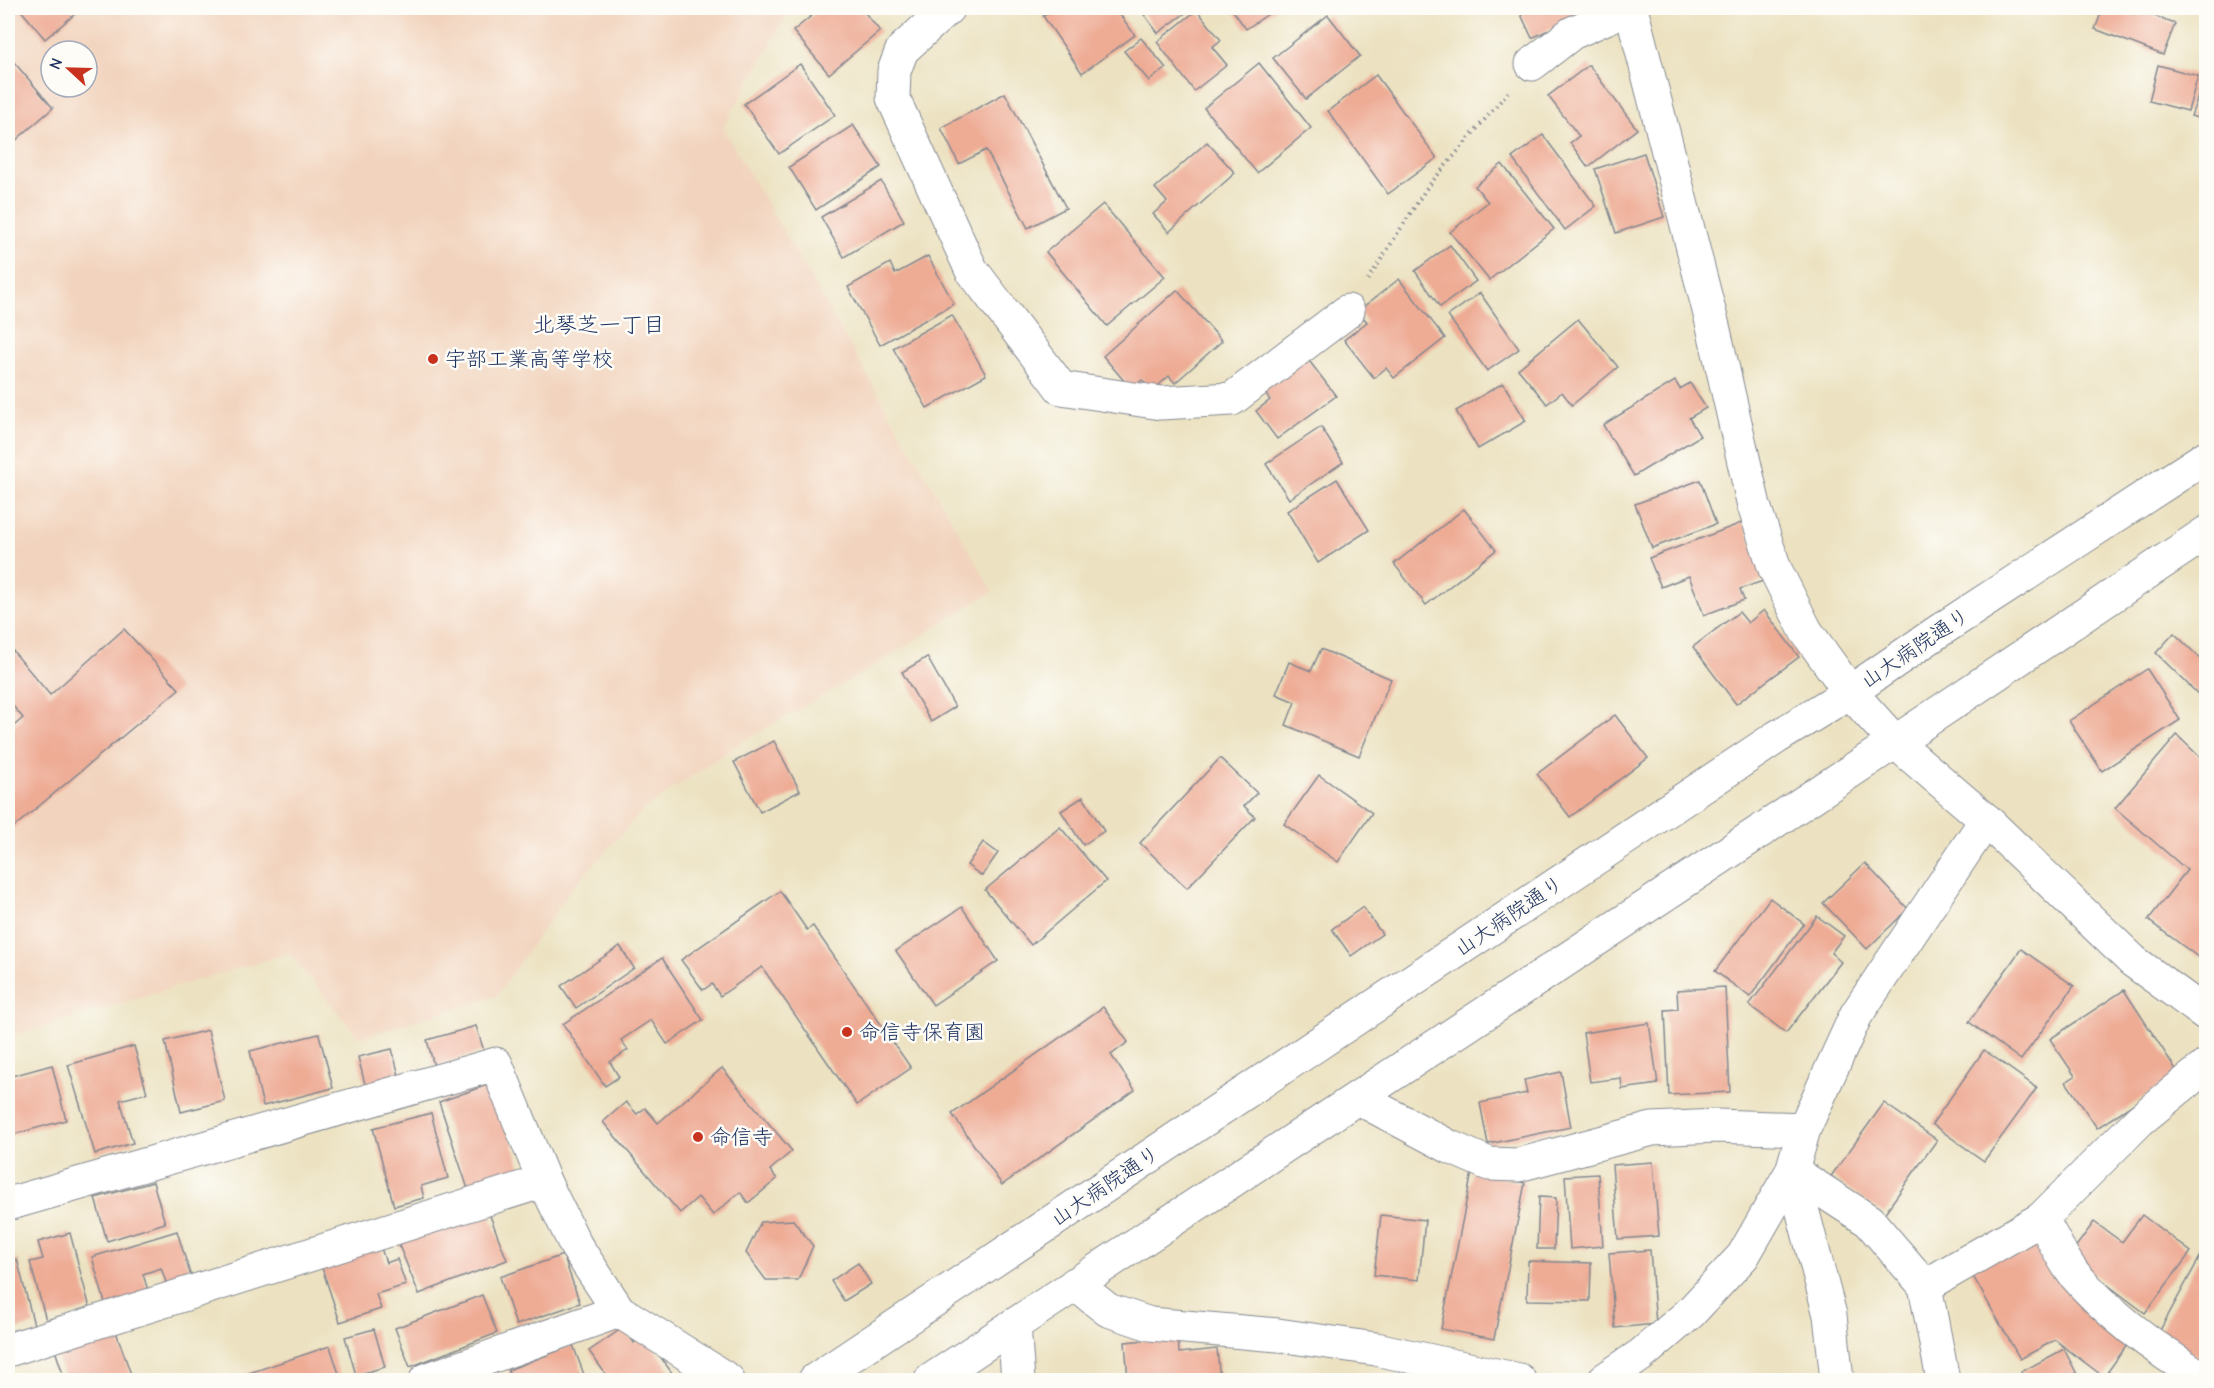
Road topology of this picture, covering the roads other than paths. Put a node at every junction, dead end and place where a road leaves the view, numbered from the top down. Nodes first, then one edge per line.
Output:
1 (948, 8) edge
2 (1630, 8) edge
3 (1532, 64) road end
4 (1348, 311) road end
5 (2206, 457) edge
6 (2206, 533) edge
7 (1850, 692) junction
8 (1896, 742) junction
9 (1986, 820) junction
10 (2206, 1014) edge
11 (2206, 1066) edge
12 (1358, 1098) junction
13 (1804, 1129) junction
14 (1792, 1171) junction
15 (544, 1181) junction
16 (8, 1204) edge
17 (2041, 1219) junction
18 (1075, 1284) junction
19 (1925, 1286) junction
20 (619, 1311) junction
21 (1014, 1325) junction
22 (8, 1350) edge
23 (426, 1380) edge
24 (728, 1380) edge
25 (815, 1380) edge
26 (931, 1380) edge
27 (1018, 1380) edge
28 (1519, 1380) edge
29 (1604, 1380) edge
30 (1837, 1380) edge
31 (1943, 1380) edge
32 (2206, 1380) edge

1 - 4 street
2 - 3 street
2 - 7 street
5 - 7 street, 山大病院通り
6 - 8 street
7 - 8 street
7 - 25 street, 山大病院通り
8 - 9 street
8 - 12 street
9 - 10 street
9 - 13 street
11 - 17 street
12 - 13 street
12 - 18 street
13 - 14 street
14 - 19 street
14 - 29 street
14 - 30 street
15 - 16 street
15 - 20 street
15 - 22 street
17 - 19 street
17 - 32 street
18 - 21 street
18 - 28 street
19 - 31 street
20 - 23 street
20 - 24 street
21 - 26 street
21 - 27 street

